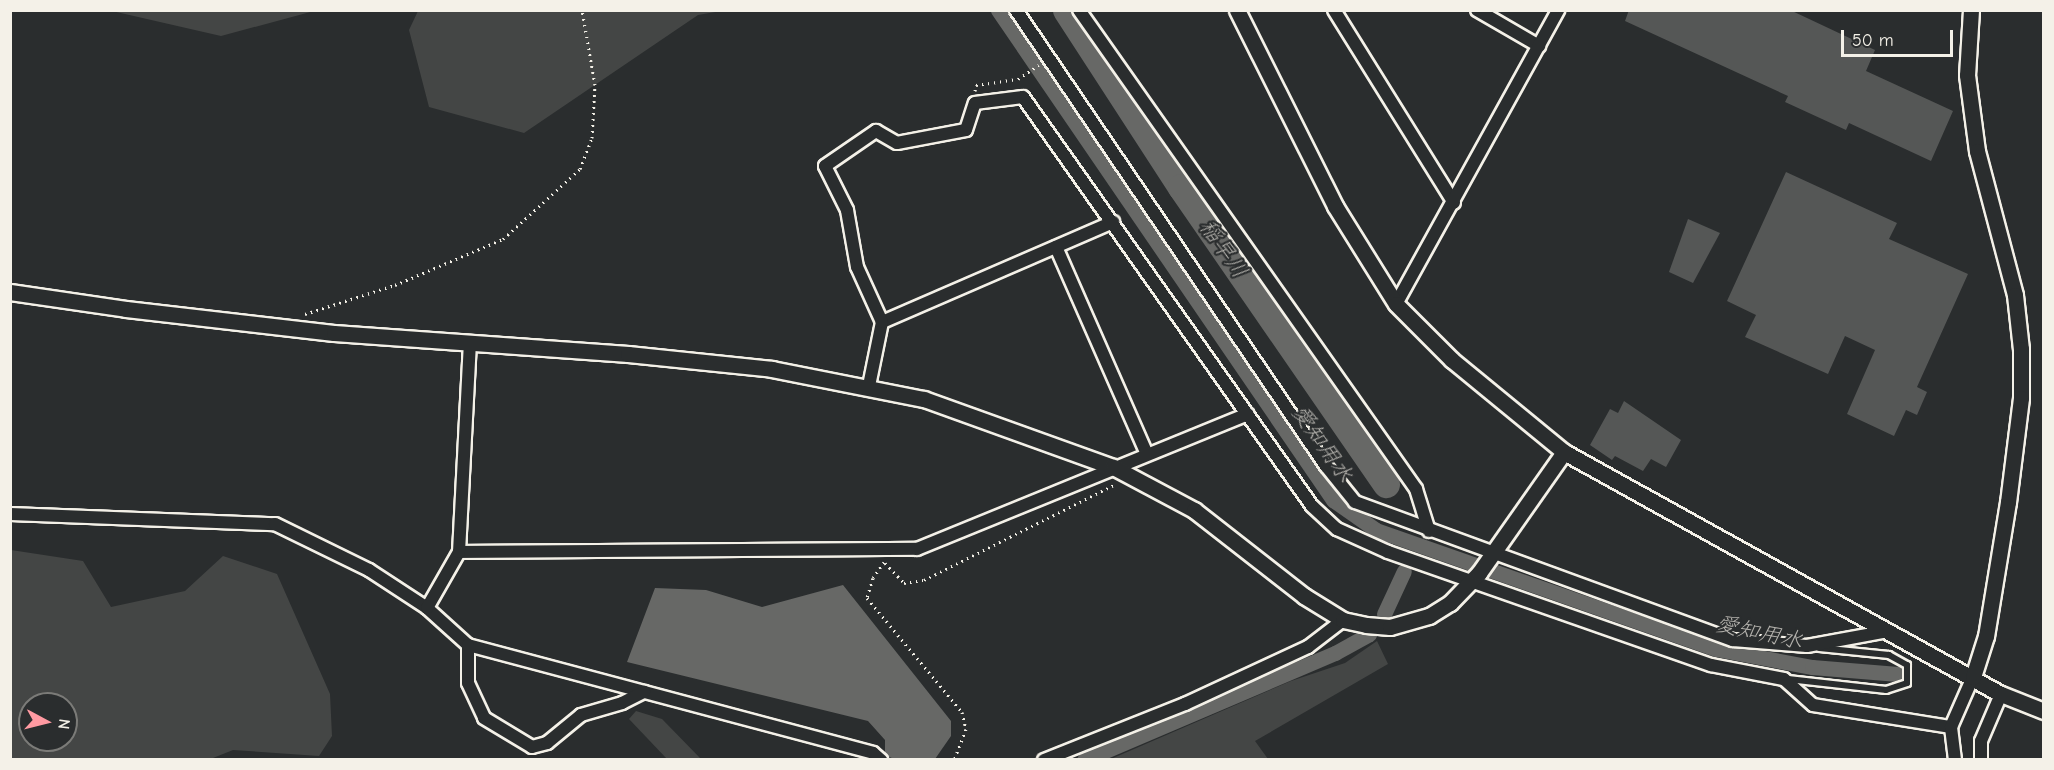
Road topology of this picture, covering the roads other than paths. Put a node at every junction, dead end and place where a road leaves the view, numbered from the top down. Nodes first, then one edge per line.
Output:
1 (1016, 10) edge
2 (1079, 10) edge
3 (1237, 10) edge
4 (1334, 10) edge
5 (1477, 10) edge
6 (1558, 10) edge
7 (1971, 10) edge
8 (1539, 46) junction
9 (1454, 203) junction
10 (1113, 222) junction
11 (1056, 247) junction
12 (11, 294) edge
13 (1396, 304) junction
14 (882, 322) junction
15 (470, 343) junction
16 (869, 386) junction
17 (1247, 414) junction
18 (1564, 452) junction
19 (1147, 454) junction
20 (1113, 467) junction
21 (10, 514) edge
22 (1429, 531) junction
23 (459, 552) junction
24 (1491, 552) junction
25 (1476, 577) junction
26 (428, 608) junction
27 (1343, 620) junction
28 (1888, 631) junction
29 (468, 645) junction
30 (1807, 646) junction
31 (1973, 677) junction
32 (1784, 679) junction
33 (644, 692) junction
34 (2001, 694) junction
35 (2043, 711) edge
36 (1951, 727) junction
37 (881, 759) edge
38 (1044, 759) edge
39 (1955, 759) edge
40 (1981, 759) edge

1 - 22 street
2 - 22 street
3 - 13 street
4 - 9 street
5 - 8 street
6 - 8 street
7 - 31 street
8 - 9 street
9 - 13 street
10 - 11 street
10 - 14 street
10 - 17 street
11 - 14 street
11 - 19 street
12 - 15 street
13 - 18 street
14 - 16 street
15 - 16 street
15 - 23 street
16 - 20 street
17 - 19 street
17 - 25 street
18 - 24 street
18 - 28 street
19 - 20 street
20 - 23 street
20 - 27 street
21 - 26 street
22 - 24 street
23 - 26 street
24 - 25 street
24 - 30 street
25 - 27 street
25 - 32 street
26 - 29 street
27 - 38 street
28 - 30 street
28 - 31 street
29 - 33 street
29 - 33 street
30 - 32 lane
31 - 34 street
31 - 36 street
32 - 36 street
33 - 37 street
34 - 35 street
34 - 40 street
36 - 39 street

